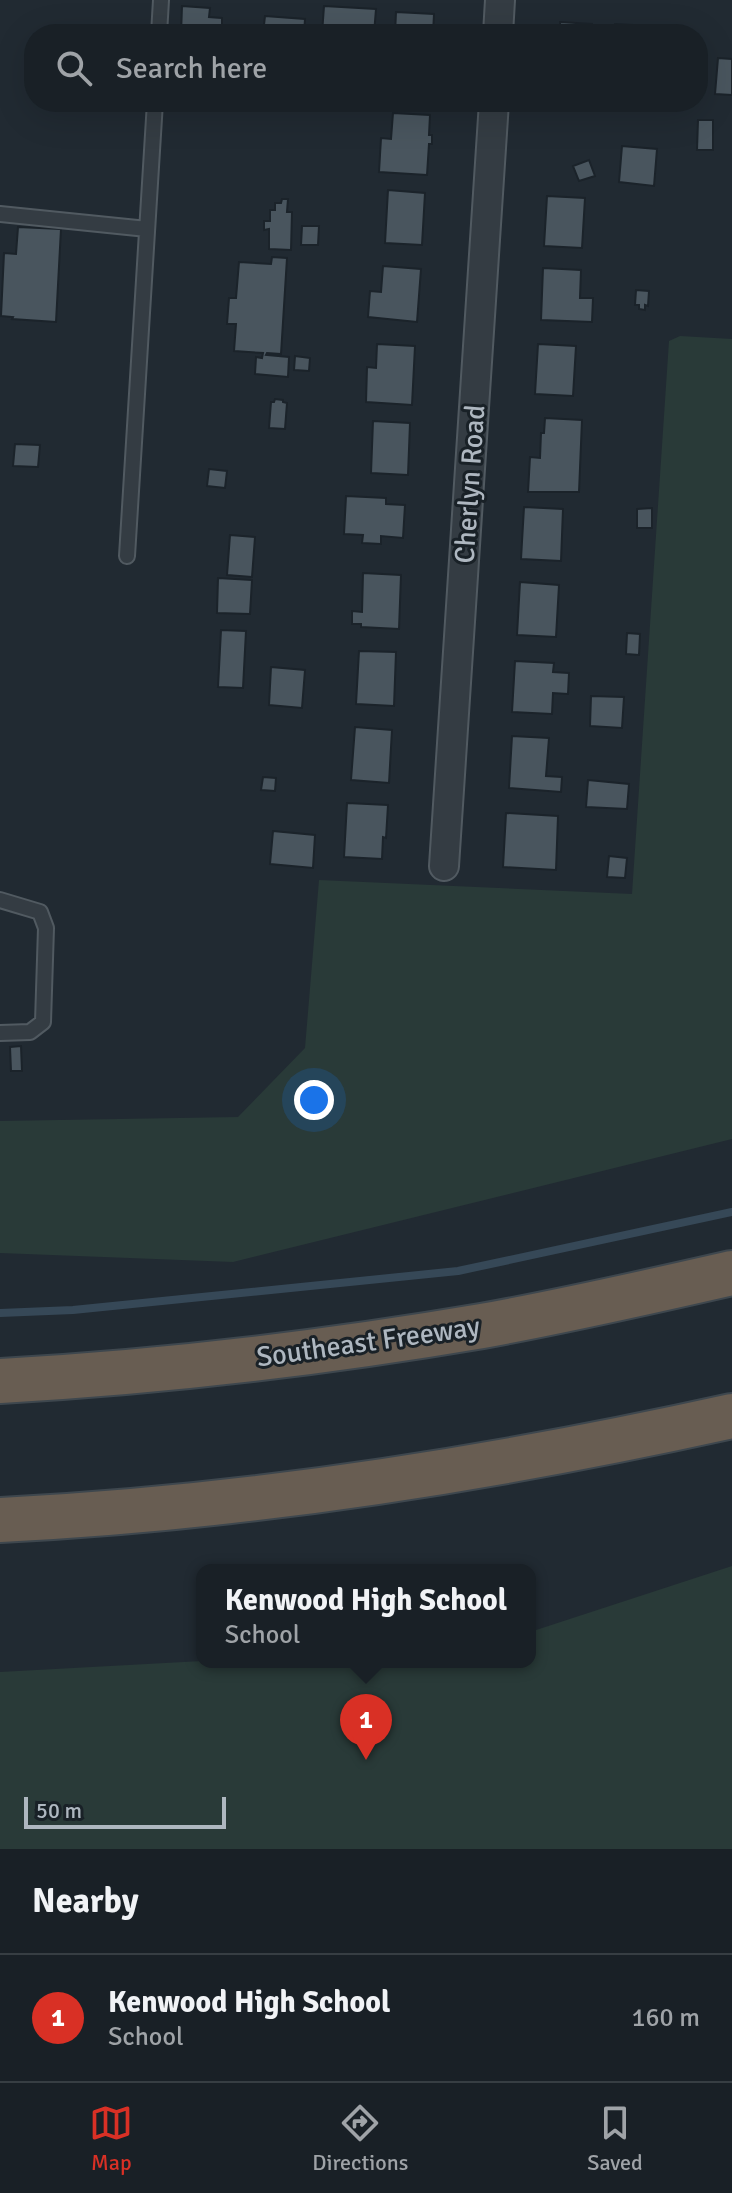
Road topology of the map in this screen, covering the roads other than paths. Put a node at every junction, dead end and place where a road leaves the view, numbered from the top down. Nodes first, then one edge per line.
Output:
1 (161, 0) edge
2 (500, 0) edge
3 (160, 24) edge
4 (499, 24) edge
5 (154, 112) edge
6 (493, 112) edge
7 (0, 214) edge
8 (147, 229) junction
9 (127, 556) dead end
10 (444, 866) dead end
11 (0, 900) edge
12 (0, 1033) edge
13 (732, 1273) edge
14 (0, 1381) edge
15 (732, 1416) edge
16 (0, 1520) edge

1 - 3 lane
2 - 4 street
5 - 8 lane
6 - 10 street, Cherlyn Road
7 - 8 lane
8 - 9 lane
11 - 12 lane
13 - 14 highway, Southeast Freeway
15 - 16 highway

